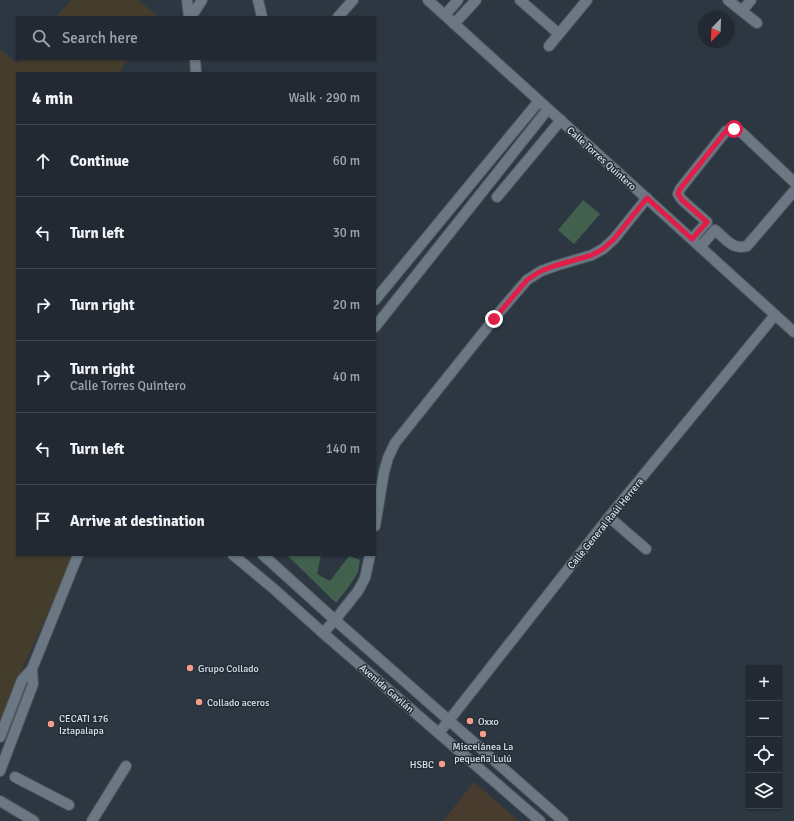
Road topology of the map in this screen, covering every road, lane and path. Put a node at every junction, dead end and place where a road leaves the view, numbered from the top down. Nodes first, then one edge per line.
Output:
1 (186, 0) edge
2 (202, 0) edge
3 (258, 0) edge
4 (353, 0) edge
5 (428, 0) edge
6 (458, 0) edge
7 (476, 0) edge
8 (520, 0) edge
9 (587, 0) edge
10 (728, 0) edge
11 (752, 0) edge
12 (742, 11) junction
13 (445, 15) junction
14 (190, 16) edge
15 (191, 16) edge
16 (262, 16) edge
17 (339, 16) edge
18 (757, 23) dead end
19 (454, 24) junction
20 (559, 34) junction
21 (549, 46) dead end
22 (195, 60) edge
23 (196, 72) edge
24 (539, 101) junction
25 (548, 109) junction
26 (561, 120) junction
27 (794, 182) edge
28 (794, 191) edge
29 (497, 197) dead end
30 (647, 198) junction
31 (692, 239) junction
32 (700, 247) junction
33 (376, 299) edge
34 (775, 315) junction
35 (376, 326) edge
36 (792, 327) edge
37 (609, 517) junction
38 (376, 520) edge
39 (646, 549) dead end
40 (78, 556) edge
41 (234, 556) edge
42 (264, 556) edge
43 (370, 556) edge
44 (335, 620) junction
45 (323, 633) junction
46 (32, 669) junction
47 (449, 720) junction
48 (439, 733) junction
49 (0, 738) edge
50 (126, 766) dead end
51 (0, 771) edge
52 (15, 777) dead end
53 (0, 801) edge
54 (69, 805) dead end
55 (19, 817) edge
56 (34, 821) edge
57 (92, 821) edge
58 (540, 821) edge
59 (563, 821) edge

1 - 14 street
2 - 15 street
3 - 16 street
4 - 17 street
5 - 13 street, Calle Torres Quintero
6 - 13 street
7 - 19 street
8 - 20 street
9 - 20 street
10 - 12 street
11 - 12 street
12 - 18 street
13 - 19 street, Calle Torres Quintero
19 - 24 street, Calle Torres Quintero
20 - 21 street
22 - 23 street
24 - 25 street, Calle Torres Quintero
24 - 33 street
25 - 26 street, Calle Torres Quintero
25 - 35 street
26 - 29 street
26 - 30 street, Calle Torres Quintero
27 - 31 street
28 - 32 street
30 - 31 street, Calle Torres Quintero
30 - 38 street
31 - 32 street, Calle Torres Quintero
32 - 34 street, Calle Torres Quintero
34 - 36 street, Calle Torres Quintero
34 - 37 street, Calle General Raúl Herrera
37 - 39 street
37 - 47 street, Calle General Raúl Herrera
40 - 46 street
41 - 45 street, Avenida Gavilán
42 - 44 street, Avenida Gavilán
43 - 44 street
44 - 45 street
44 - 47 street, Avenida Gavilán
45 - 48 street, Avenida Gavilán
46 - 49 street
46 - 51 street
47 - 48 street, Calle General Raúl Herrera
47 - 59 street, Avenida Gavilán
48 - 58 street, Avenida Gavilán
50 - 57 street
52 - 54 street
53 - 55 street
55 - 56 street

